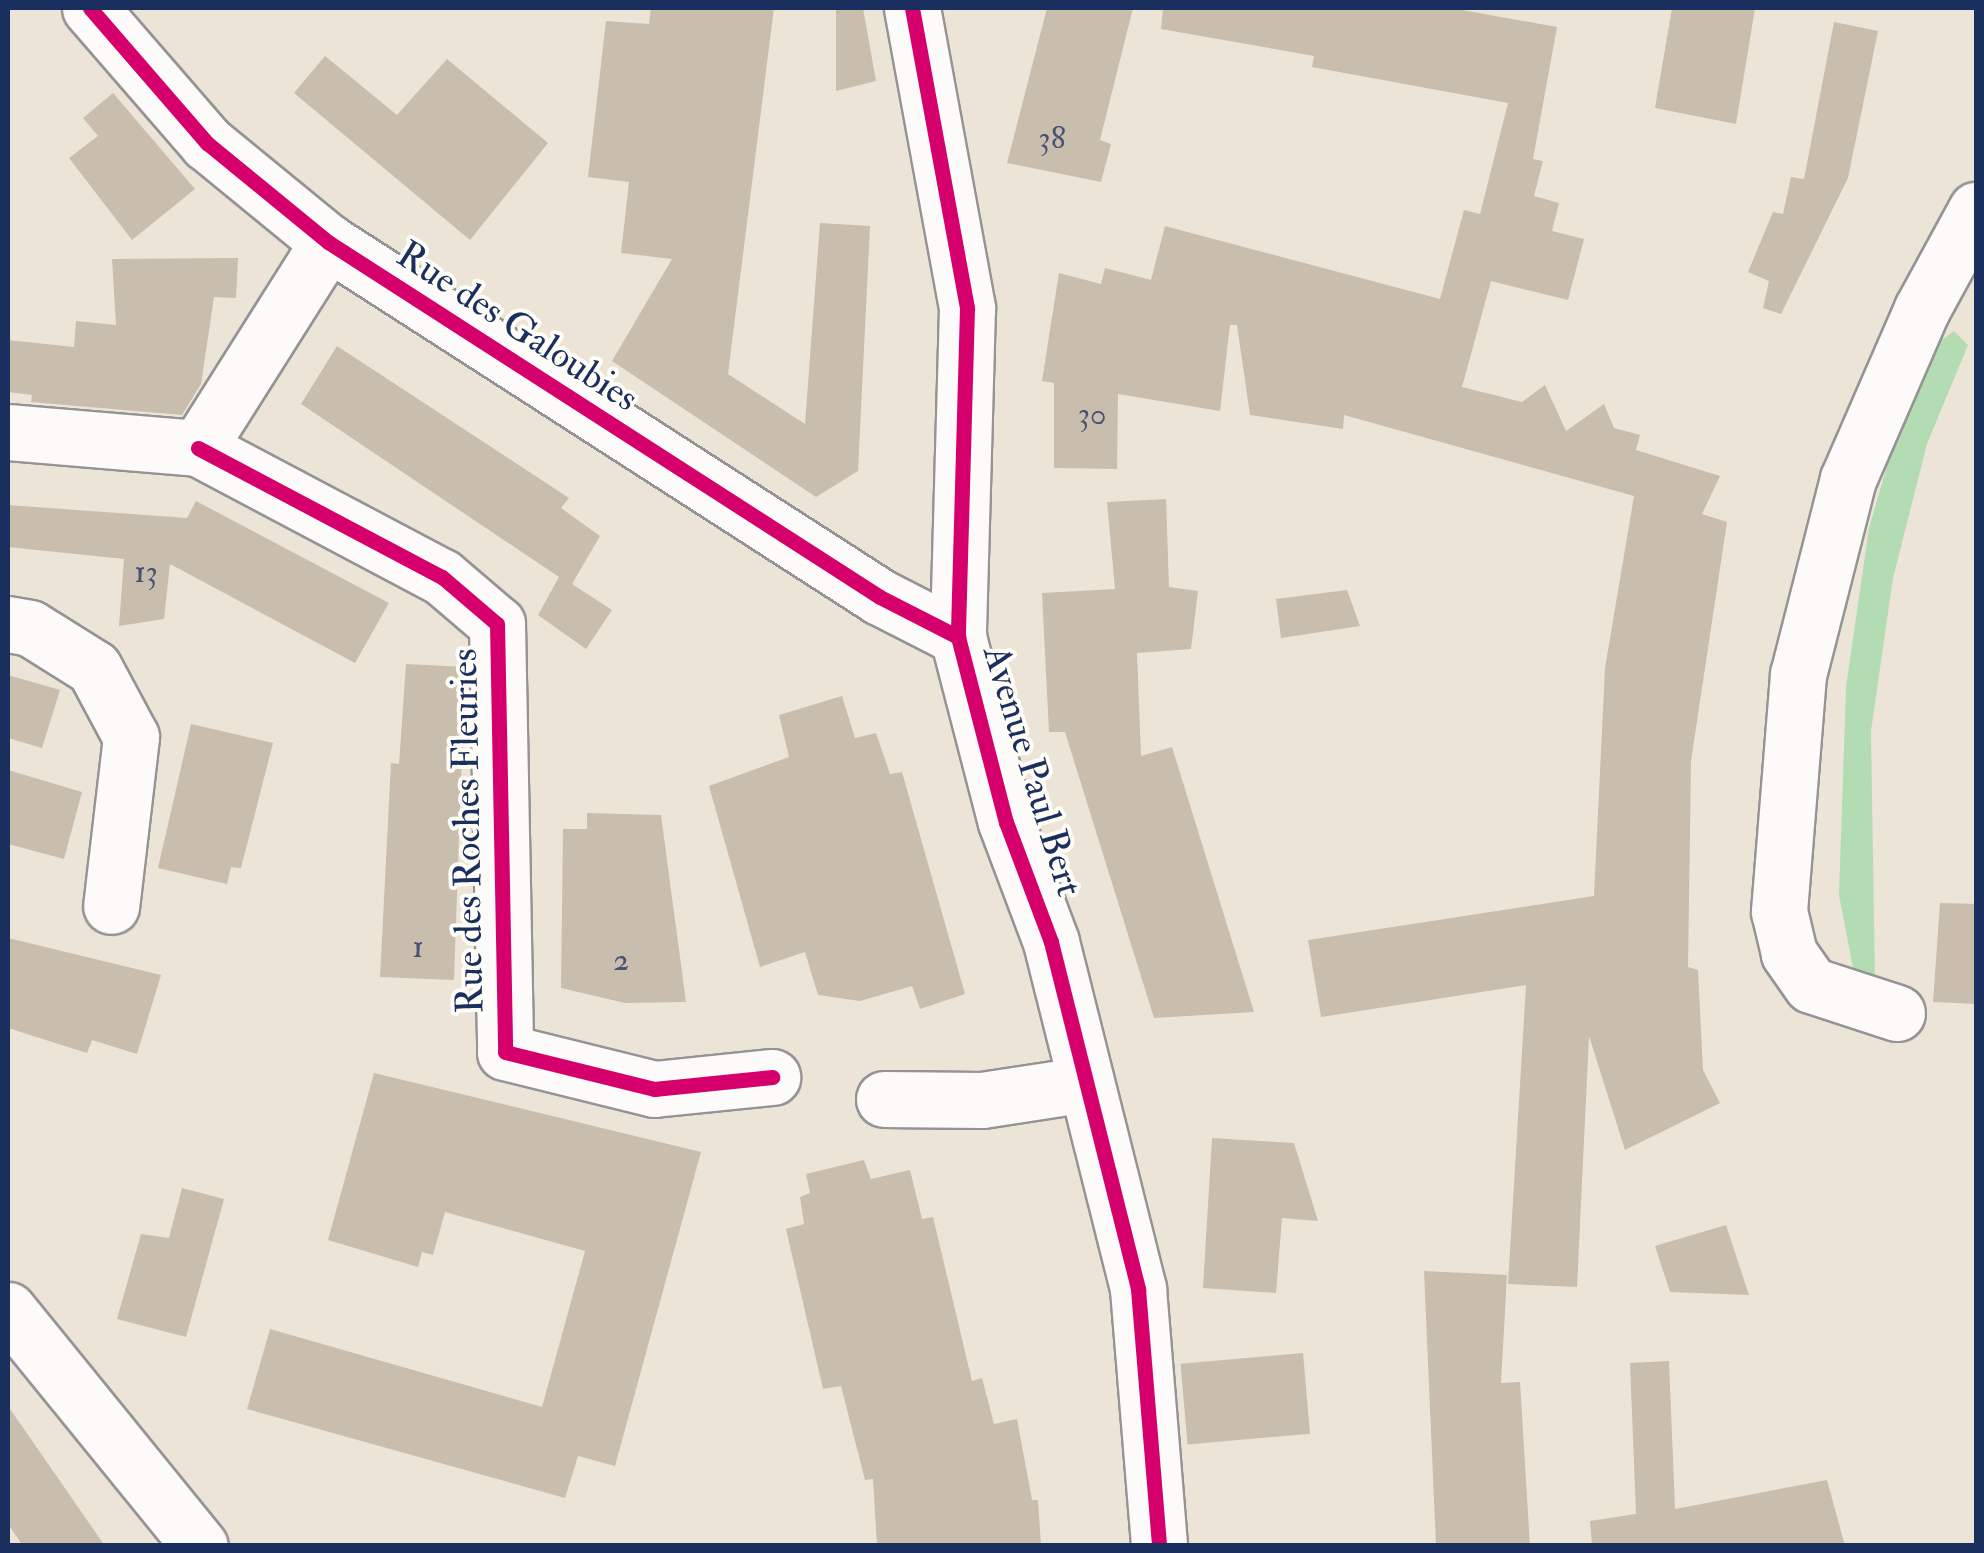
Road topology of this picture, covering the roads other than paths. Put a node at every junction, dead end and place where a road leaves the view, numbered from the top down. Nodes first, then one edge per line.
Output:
1 (90, 8) edge
2 (912, 8) edge
3 (1976, 210) edge
4 (328, 242) junction
5 (8, 432) edge
6 (198, 448) junction
7 (8, 624) edge
8 (958, 637) junction
9 (111, 906) dead end
10 (1897, 1013) dead end
11 (772, 1077) dead end
12 (1086, 1084) junction
13 (884, 1098) dead end
14 (8, 1310) edge
15 (200, 1546) edge
16 (1159, 1546) edge

1 - 4 street, Rue des Galoubies
2 - 8 street, Avenue Paul Bert
3 - 10 street
4 - 6 street
4 - 8 street, Rue des Galoubies
5 - 6 street, Rue des Roches Fleuries
6 - 11 street, Rue des Roches Fleuries
7 - 9 street
8 - 12 street, Avenue Paul Bert
12 - 13 street
12 - 16 street, Avenue Paul Bert
14 - 15 street

